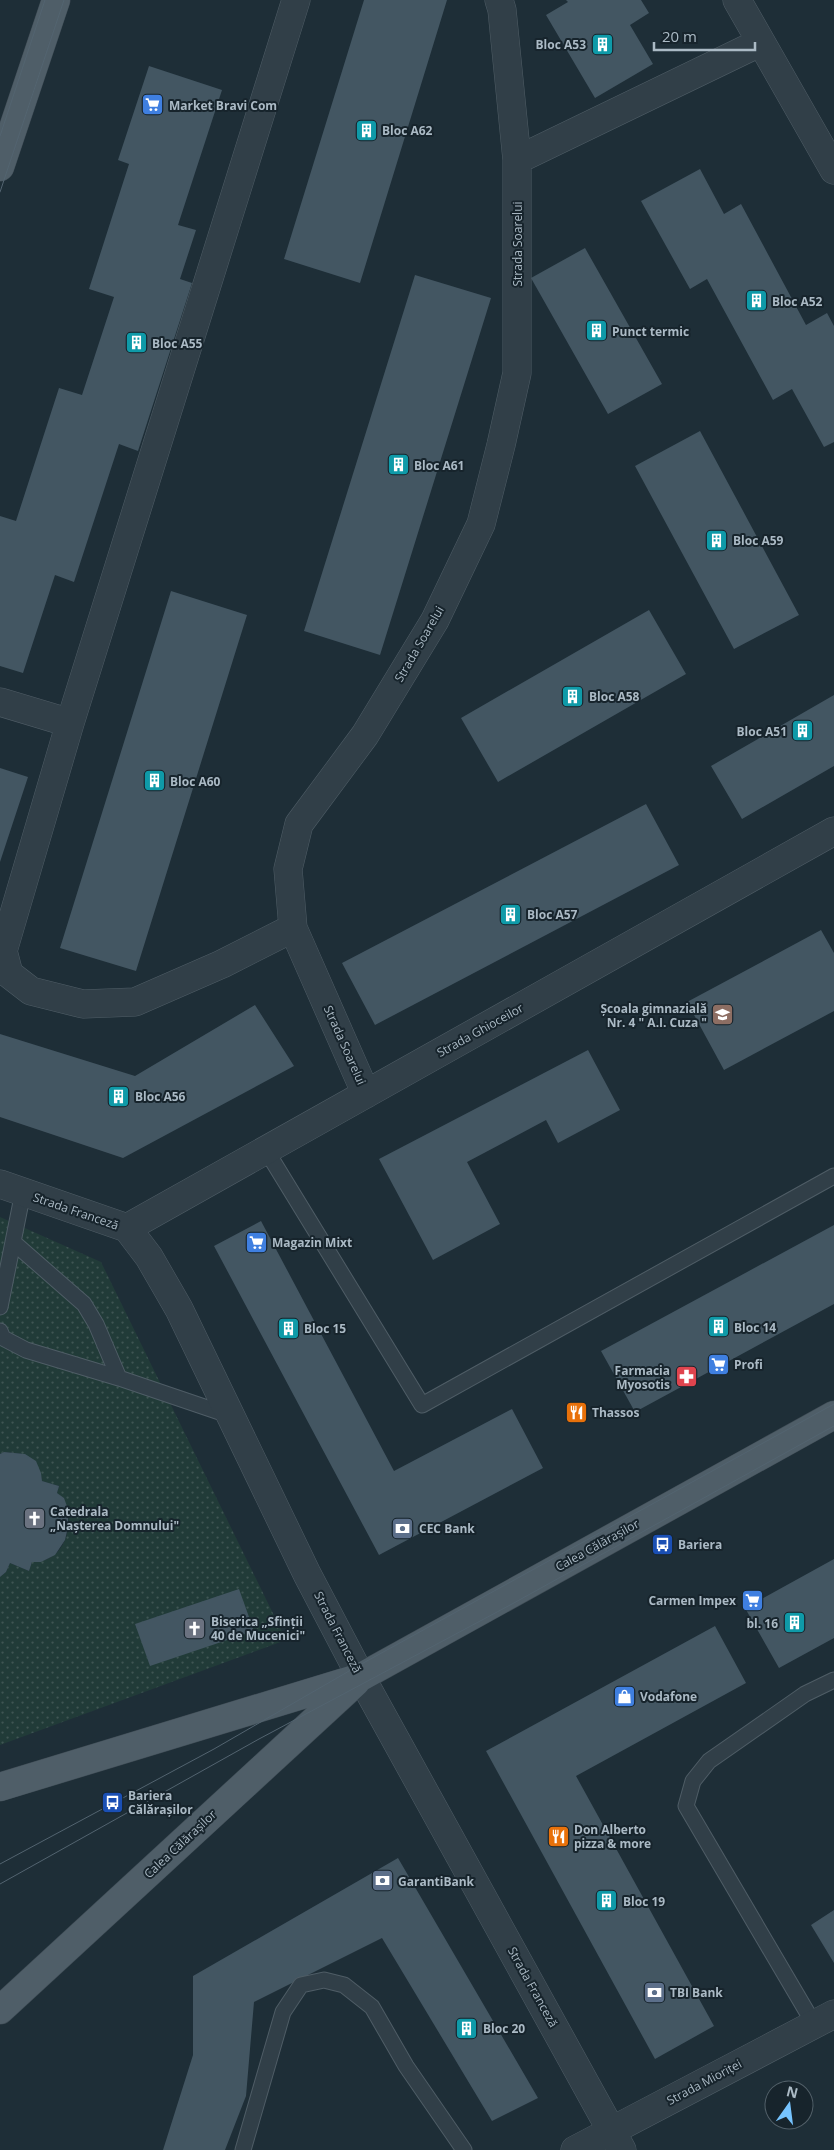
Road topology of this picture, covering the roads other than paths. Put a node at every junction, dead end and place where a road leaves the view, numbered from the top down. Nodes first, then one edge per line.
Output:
1 (56, 0) edge
2 (296, 0) edge
3 (499, 0) edge
4 (737, 0) edge
5 (761, 42) junction
6 (517, 160) junction
7 (0, 167) edge
8 (834, 170) edge
9 (0, 702) edge
10 (70, 723) junction
11 (834, 832) edge
12 (293, 928) junction
13 (366, 1094) junction
14 (266, 1150) junction
15 (834, 1176) edge
16 (12, 1188) edge
17 (127, 1228) junction
18 (13, 1242) junction
19 (0, 1307) edge
20 (0, 1331) edge
21 (119, 1378) junction
22 (834, 1414) edge
23 (231, 1416) junction
24 (361, 1677) junction
25 (834, 1680) edge
26 (0, 1787) edge
27 (0, 2010) edge
28 (824, 2019) edge
29 (616, 2140) edge
30 (243, 2150) edge
31 (464, 2150) edge
32 (575, 2150) edge

1 - 7 main road
2 - 10 street
3 - 6 street, Strada Soarelui
4 - 5 street
5 - 6 street
5 - 8 street
6 - 12 street, Strada Soarelui
9 - 10 street
10 - 12 street
11 - 13 street, Strada Ghioceilor
12 - 13 street, Strada Soarelui
13 - 14 street, Strada Ghioceilor
14 - 15 lane
14 - 17 street, Strada Ghioceilor
16 - 17 street, Strada Franceză
16 - 18 lane
17 - 23 street, Strada Franceză
18 - 19 lane
18 - 21 lane
20 - 21 lane
21 - 23 lane
22 - 24 main road, Calea Călărașilor
23 - 24 street, Strada Franceză
24 - 26 main road, Calea Călărașilor
24 - 27 main road, Calea Călărașilor
24 - 29 street, Strada Franceză
25 - 28 lane
28 - 29 street, Strada Mioriței
29 - 32 street, Strada Mioriței
30 - 31 lane

